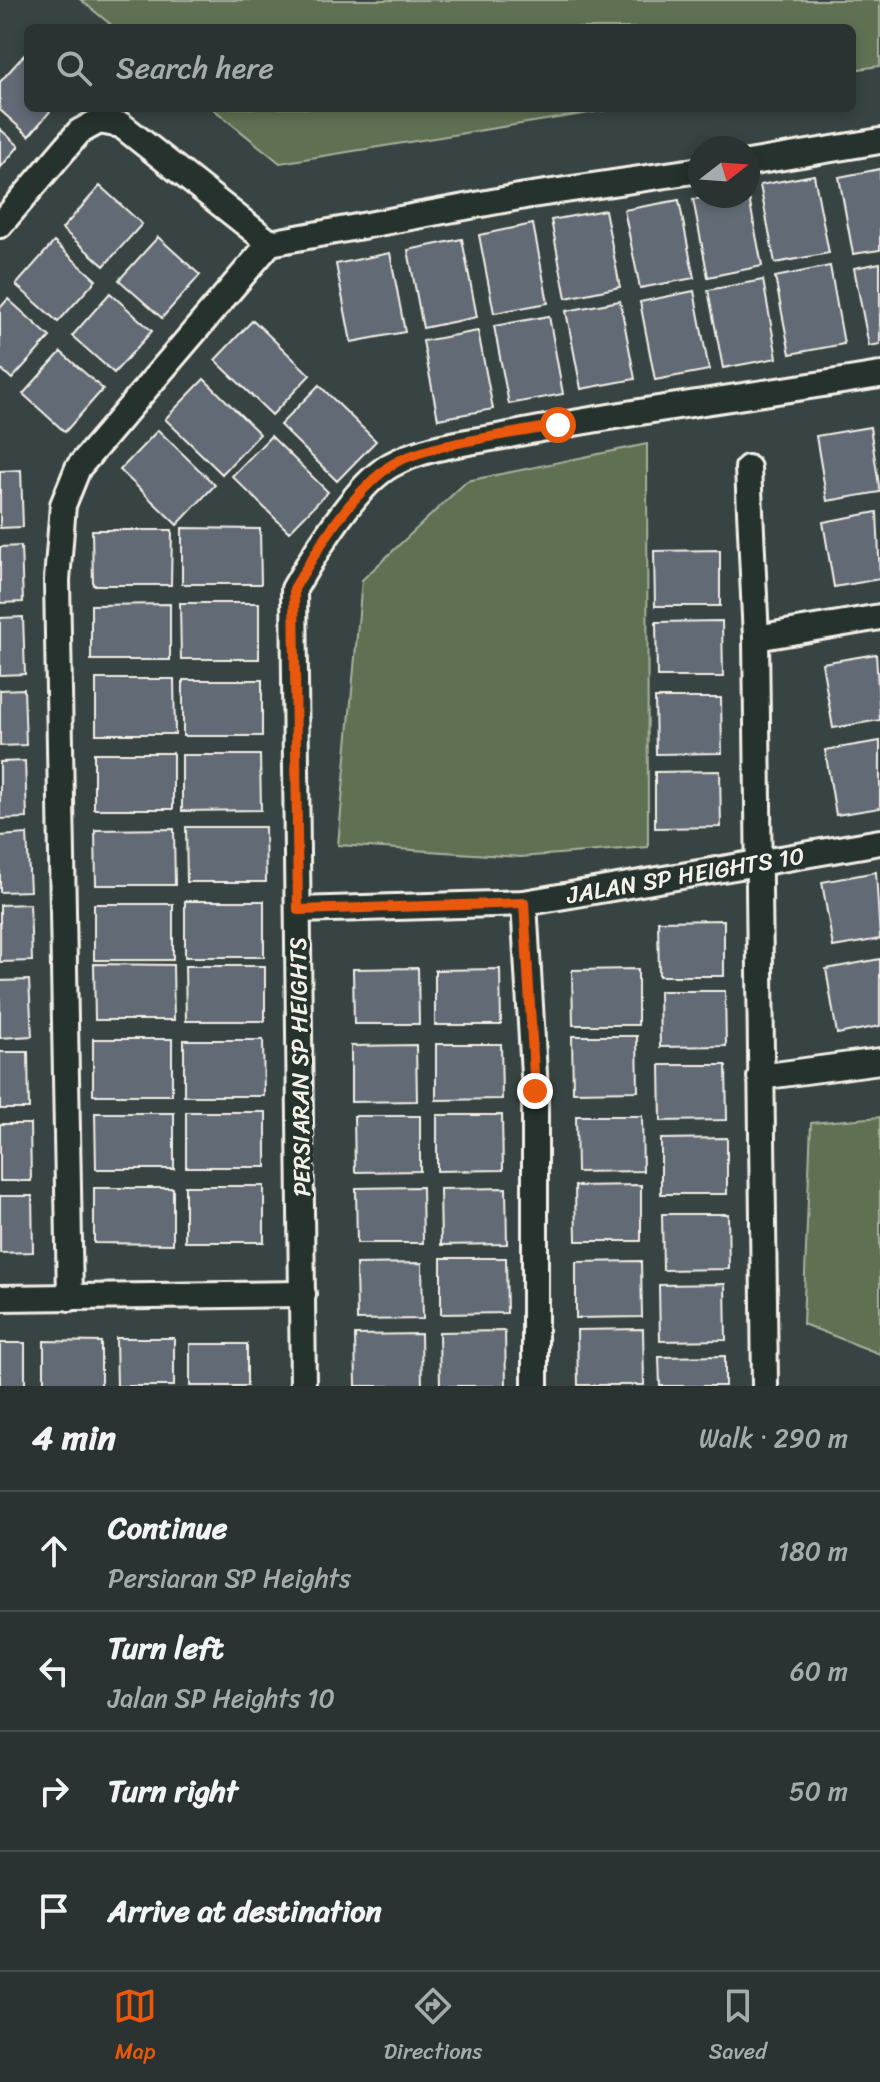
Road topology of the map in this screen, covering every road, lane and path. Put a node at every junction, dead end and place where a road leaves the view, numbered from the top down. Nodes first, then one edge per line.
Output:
1 (880, 141) edge
2 (760, 161) edge
3 (688, 172) edge
4 (0, 225) edge
5 (270, 243) junction
6 (880, 375) edge
7 (748, 468) dead end
8 (880, 617) edge
9 (756, 638) junction
10 (880, 842) edge
11 (758, 861) junction
12 (524, 903) junction
13 (298, 910) junction
14 (880, 1061) edge
15 (760, 1077) junction
16 (303, 1294) junction
17 (0, 1298) edge
18 (70, 1298) junction
19 (303, 1386) edge
20 (535, 1386) edge
21 (765, 1386) edge

1 - 2 street
3 - 5 street
4 - 5 street
5 - 18 street
6 - 13 street, PERSIARAN SP HEIGHTS
7 - 9 street
8 - 9 street
9 - 11 street
10 - 11 street, JALAN SP HEIGHTS 10
11 - 12 street, JALAN SP HEIGHTS 10
11 - 15 street
12 - 13 street, JALAN SP HEIGHTS 10
12 - 20 street
13 - 16 street, PERSIARAN SP HEIGHTS
14 - 15 street
15 - 21 street
16 - 18 street
16 - 19 street, PERSIARAN SP HEIGHTS
17 - 18 street

